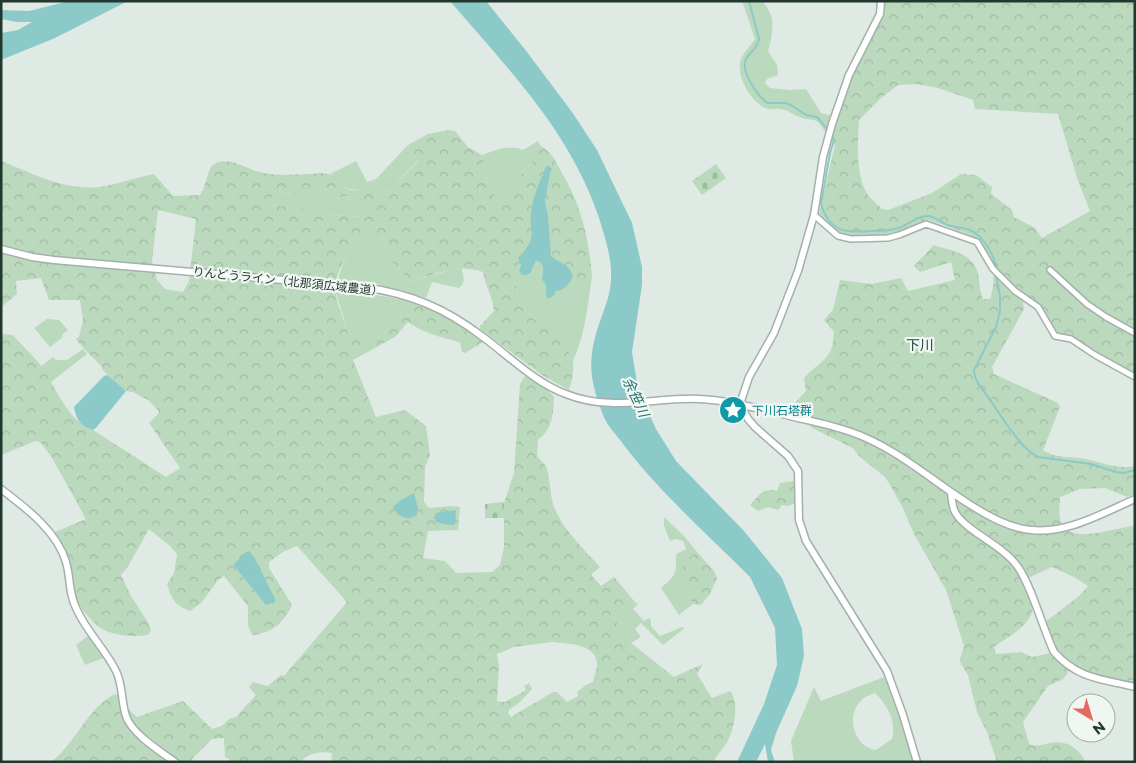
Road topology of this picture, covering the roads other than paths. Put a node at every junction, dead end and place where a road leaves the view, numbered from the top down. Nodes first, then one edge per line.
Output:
1 (881, 1) edge
2 (814, 215) junction
3 (1, 249) edge
4 (1050, 270) dead end
5 (1135, 333) edge
6 (1135, 377) edge
7 (740, 404) junction
8 (1, 489) edge
9 (951, 493) junction
10 (1135, 499) edge
11 (1135, 687) edge
12 (175, 762) edge
13 (917, 762) edge

1 - 2 street
2 - 6 street
2 - 7 street
3 - 7 street, りんどうライン（北那須広域農道）
4 - 5 street
7 - 9 street
7 - 13 street
8 - 12 street
9 - 10 street
9 - 11 street

